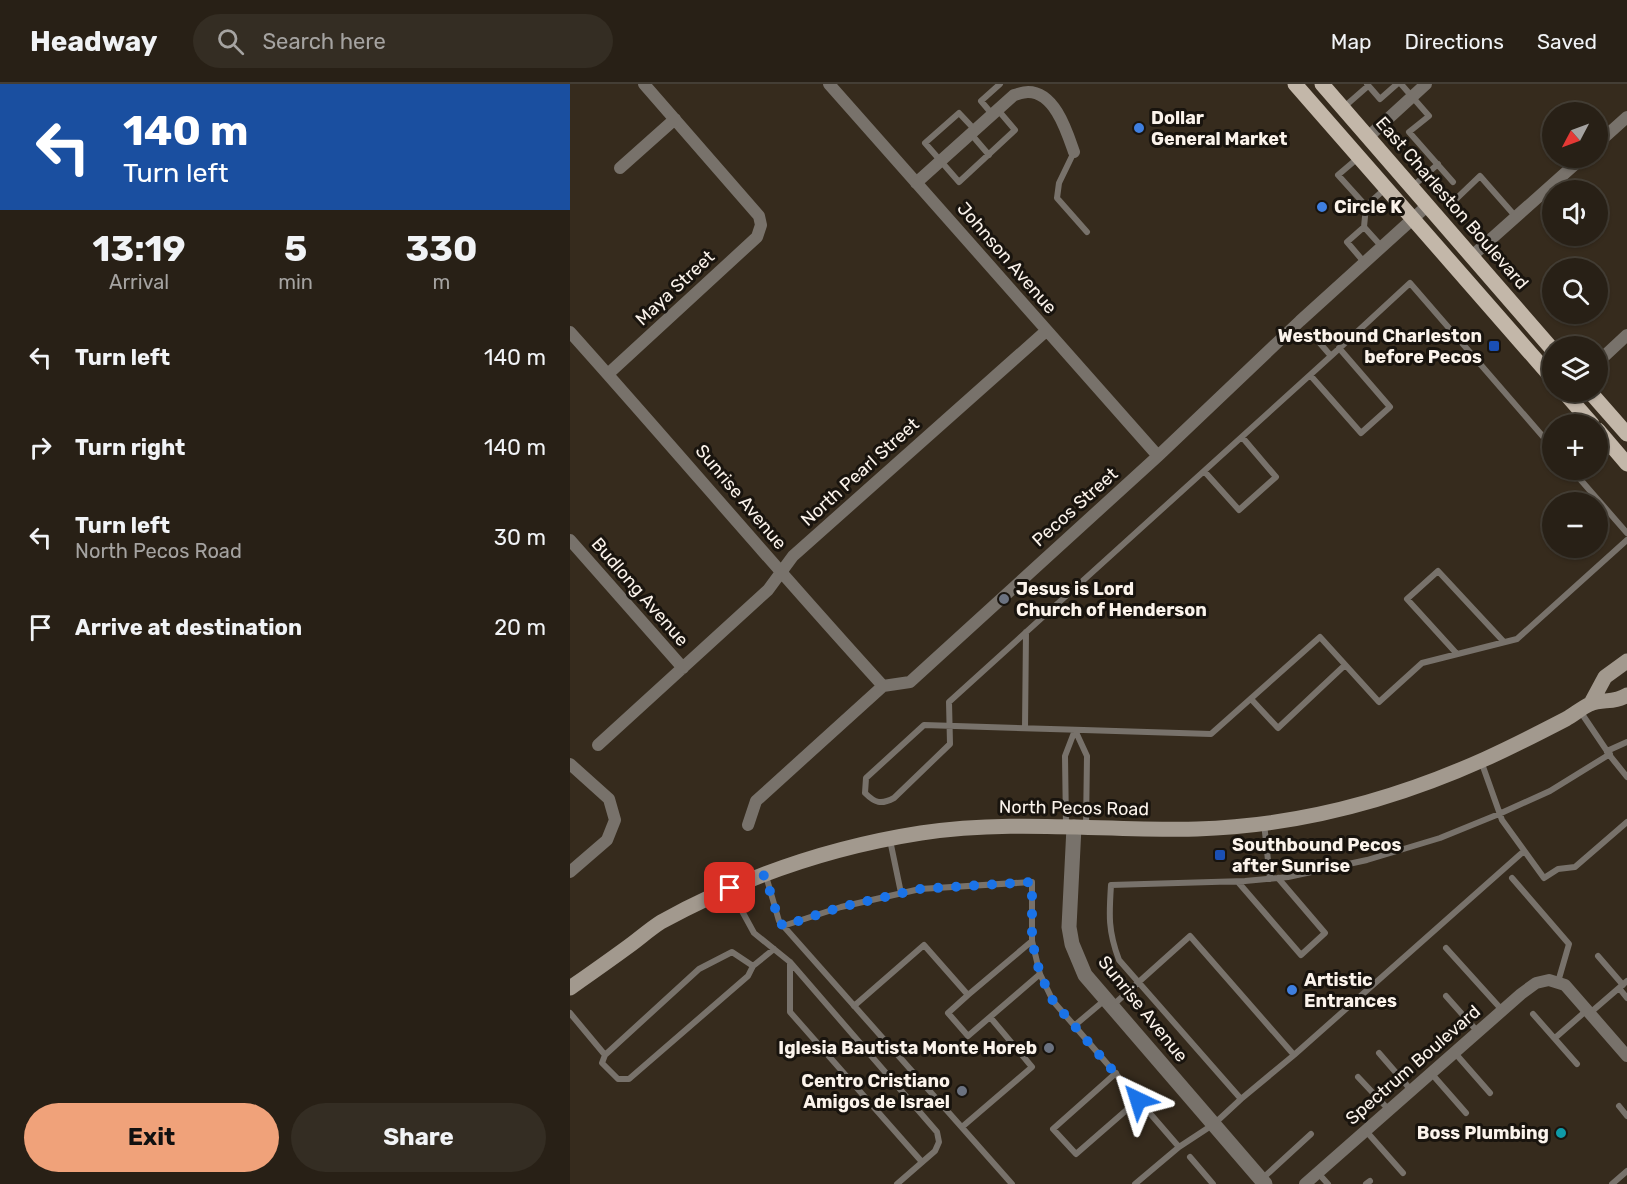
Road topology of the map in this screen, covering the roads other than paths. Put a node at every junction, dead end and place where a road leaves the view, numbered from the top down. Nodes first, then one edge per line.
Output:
1 (644, 84) edge
2 (829, 84) edge
3 (1000, 84) edge
4 (1295, 84) edge
5 (1399, 84) edge
6 (1426, 84) edge
7 (1324, 85) edge
8 (1368, 85) edge
9 (1025, 88) edge
10 (1412, 97) junction
11 (1343, 108) junction
12 (995, 112) junction
13 (1627, 117) edge
14 (675, 120) junction
15 (973, 132) junction
16 (1608, 134) edge
17 (1368, 137) junction
18 (1074, 152) joint
19 (989, 155) junction
20 (1359, 157) junction
21 (941, 161) junction
22 (1438, 164) junction
23 (620, 168) dead end
24 (1571, 168) edge
25 (1452, 182) dead end
26 (916, 183) junction
27 (1412, 187) junction
28 (1386, 188) junction
29 (1454, 201) dead end
30 (1428, 205) junction
31 (1366, 206) junction
32 (1516, 217) junction
33 (1414, 218) junction
34 (1364, 227) junction
35 (1087, 232) dead end
36 (1382, 247) junction
37 (1472, 256) junction
38 (1365, 262) junction
39 (1046, 331) junction
40 (570, 332) edge
41 (1627, 335) edge
42 (1542, 337) edge
43 (1318, 341) dead end
44 (1339, 348) junction
45 (1608, 353) edge
46 (1331, 356) junction
47 (1542, 366) edge
48 (608, 374) junction
49 (1310, 375) junction
50 (1573, 402) edge
51 (1600, 402) edge
52 (1583, 414) edge
53 (1624, 425) edge
54 (1542, 435) edge
55 (1242, 437) junction
56 (1608, 442) edge
57 (1158, 456) junction
58 (1627, 464) edge
59 (1204, 471) junction
60 (1581, 480) edge
61 (1627, 533) edge
62 (570, 540) edge
63 (1627, 540) edge
64 (780, 573) junction
65 (1026, 632) junction
66 (1504, 642) junction
67 (1457, 654) junction
68 (1627, 661) edge
69 (1345, 665) junction
70 (683, 668) junction
71 (883, 686) junction
72 (1627, 695) edge
73 (1251, 699) junction
74 (1586, 707) junction
75 (950, 726) junction
76 (1025, 728) junction
77 (1075, 730) junction
78 (1627, 742) edge
79 (598, 745) dead end
80 (1608, 753) junction
81 (1481, 761) junction
82 (570, 764) edge
83 (1627, 777) edge
84 (1499, 814) junction
85 (1627, 822) edge
86 (1264, 823) junction
87 (748, 825) dead end
88 (1075, 827) junction
89 (890, 839) junction
90 (1524, 851) junction
91 (570, 872) edge
92 (765, 875) junction
93 (1278, 878) junction
94 (1512, 878) dead end
95 (1270, 879) junction
96 (1238, 882) junction
97 (730, 888) junction
98 (900, 893) junction
99 (783, 926) junction
100 (1032, 941) junction
101 (1446, 948) dead end
102 (774, 949) junction
103 (1598, 956) dead end
104 (790, 962) junction
105 (753, 966) junction
106 (1040, 974) junction
107 (1138, 982) junction
108 (1553, 982) junction
109 (1623, 985) edge
110 (570, 988) edge
111 (968, 995) junction
112 (1446, 996) dead end
113 (1627, 998) edge
114 (1109, 1003) junction
115 (854, 1006) junction
116 (1502, 1010) junction
117 (1588, 1012) junction
118 (570, 1013) edge
119 (1533, 1014) dead end
120 (990, 1017) junction
121 (1074, 1026) junction
122 (1478, 1032) junction
123 (1555, 1038) junction
124 (1454, 1052) junction
125 (1379, 1053) dead end
126 (605, 1055) junction
127 (1294, 1055) junction
128 (1627, 1056) edge
129 (1577, 1064) dead end
130 (1116, 1073) junction
131 (1431, 1073) junction
132 (1358, 1077) dead end
133 (1411, 1090) junction
134 (1490, 1093) dead end
135 (1241, 1099) junction
136 (1138, 1100) junction
137 (1619, 1106) dead end
138 (1389, 1110) junction
139 (1466, 1113) dead end
140 (1627, 1116) edge
141 (1214, 1124) junction
142 (962, 1127) junction
143 (1366, 1131) junction
144 (1311, 1134) dead end
145 (1179, 1147) junction
146 (1190, 1157) dead end
147 (922, 1162) junction
148 (1627, 1171) edge
149 (1318, 1173) junction
150 (1402, 1173) dead end
151 (1263, 1182) edge
152 (897, 1184) edge
153 (1012, 1184) edge
154 (1135, 1184) edge
155 (1213, 1184) edge
156 (1305, 1184) edge
157 (1328, 1184) edge
158 (1612, 1184) edge

1 - 14 street
2 - 26 street, Johnson Avenue
3 - 12 lane
4 - 20 main road
5 - 8 lane
5 - 10 lane
6 - 10 street
7 - 11 main road, East Charleston Boulevard
8 - 11 lane
9 - 12 street
9 - 18 street
10 - 17 street
10 - 22 lane
11 - 17 main road, East Charleston Boulevard
12 - 15 street
12 - 19 lane
13 - 16 street
14 - 23 street
14 - 48 street, Maya Street
15 - 19 lane
15 - 21 street
15 - 21 lane
17 - 27 main road, East Charleston Boulevard
18 - 35 lane
19 - 21 lane
20 - 28 main road
20 - 31 lane
21 - 26 street
22 - 25 lane
22 - 27 lane
24 - 32 street
26 - 39 street, Johnson Avenue
27 - 30 main road, East Charleston Boulevard
28 - 31 lane
28 - 33 main road
29 - 32 lane
30 - 33 street, Pecos Street
30 - 37 main road, East Charleston Boulevard
31 - 34 lane
32 - 37 street
33 - 36 street, Pecos Street
33 - 47 main road
34 - 36 lane
34 - 38 lane
36 - 38 street, Pecos Street
37 - 42 main road, East Charleston Boulevard
38 - 57 street, Pecos Street
39 - 57 street, Johnson Avenue
39 - 64 street, North Pearl Street
40 - 48 street, Sunrise Avenue
41 - 45 street
43 - 46 lane
44 - 46 lane
44 - 49 lane
44 - 54 lane
46 - 49 lane
48 - 64 street, Sunrise Avenue
49 - 55 lane
50 - 52 main road
51 - 53 main road
55 - 59 lane
55 - 59 lane
56 - 58 main road
57 - 71 street, Pecos Street
59 - 65 lane
60 - 61 lane
62 - 70 street, Budlong Avenue
63 - 66 lane
64 - 70 street, North Pearl Street
64 - 71 street, Sunrise Avenue
65 - 75 lane
65 - 76 lane
66 - 67 lane
66 - 67 lane
67 - 69 lane
68 - 74 main road
69 - 73 lane
69 - 73 lane
70 - 79 street, North Pearl Street
71 - 87 street
72 - 74 main road, North Pecos Road
73 - 77 lane
74 - 80 lane
74 - 81 main road, North Pecos Road
75 - 75 lane
75 - 76 lane
76 - 77 lane
77 - 88 lane
77 - 88 lane
78 - 80 lane
80 - 83 lane
80 - 84 lane
81 - 84 lane
81 - 86 main road, North Pecos Road
82 - 91 street
84 - 90 lane
84 - 93 lane
85 - 90 lane
86 - 88 main road, North Pecos Road
86 - 95 lane
88 - 89 main road, North Pecos Road
88 - 114 street, Sunrise Avenue
89 - 92 main road, North Pecos Road
89 - 98 lane
90 - 127 lane
92 - 97 main road, North Pecos Road
92 - 99 lane
93 - 95 lane
93 - 96 lane
94 - 108 lane
95 - 96 lane
96 - 107 lane
97 - 102 lane
97 - 110 main road, North Pecos Road
98 - 99 lane
98 - 100 lane
99 - 115 lane
100 - 106 lane
100 - 111 lane
101 - 116 lane
102 - 104 lane
102 - 105 lane
103 - 109 lane
104 - 147 lane
104 - 147 lane
105 - 126 lane
105 - 126 lane
106 - 120 lane
106 - 121 lane
107 - 114 lane
107 - 127 lane
107 - 135 lane
108 - 116 street, Spectrum Boulevard
108 - 117 street
109 - 113 lane
109 - 117 lane
111 - 115 lane
111 - 120 lane
112 - 122 lane
114 - 121 lane
114 - 141 street, Sunrise Avenue
115 - 142 lane
116 - 122 street, Spectrum Boulevard
117 - 123 lane
117 - 128 street
118 - 126 lane
119 - 123 lane
120 - 142 lane
121 - 130 lane
122 - 124 street, Spectrum Boulevard
123 - 129 lane
124 - 131 street, Spectrum Boulevard
124 - 134 lane
125 - 133 lane
127 - 135 lane
130 - 136 lane
130 - 136 lane
131 - 133 street, Spectrum Boulevard
131 - 139 lane
132 - 138 lane
133 - 138 street, Spectrum Boulevard
135 - 141 lane
136 - 145 lane
137 - 140 lane
138 - 143 street, Spectrum Boulevard
141 - 145 lane
141 - 151 street, Sunrise Avenue
142 - 153 lane
143 - 149 street, Spectrum Boulevard
143 - 150 lane
144 - 151 lane
145 - 154 lane
146 - 155 lane
147 - 152 lane
148 - 158 lane
149 - 156 street, Spectrum Boulevard
149 - 157 lane

